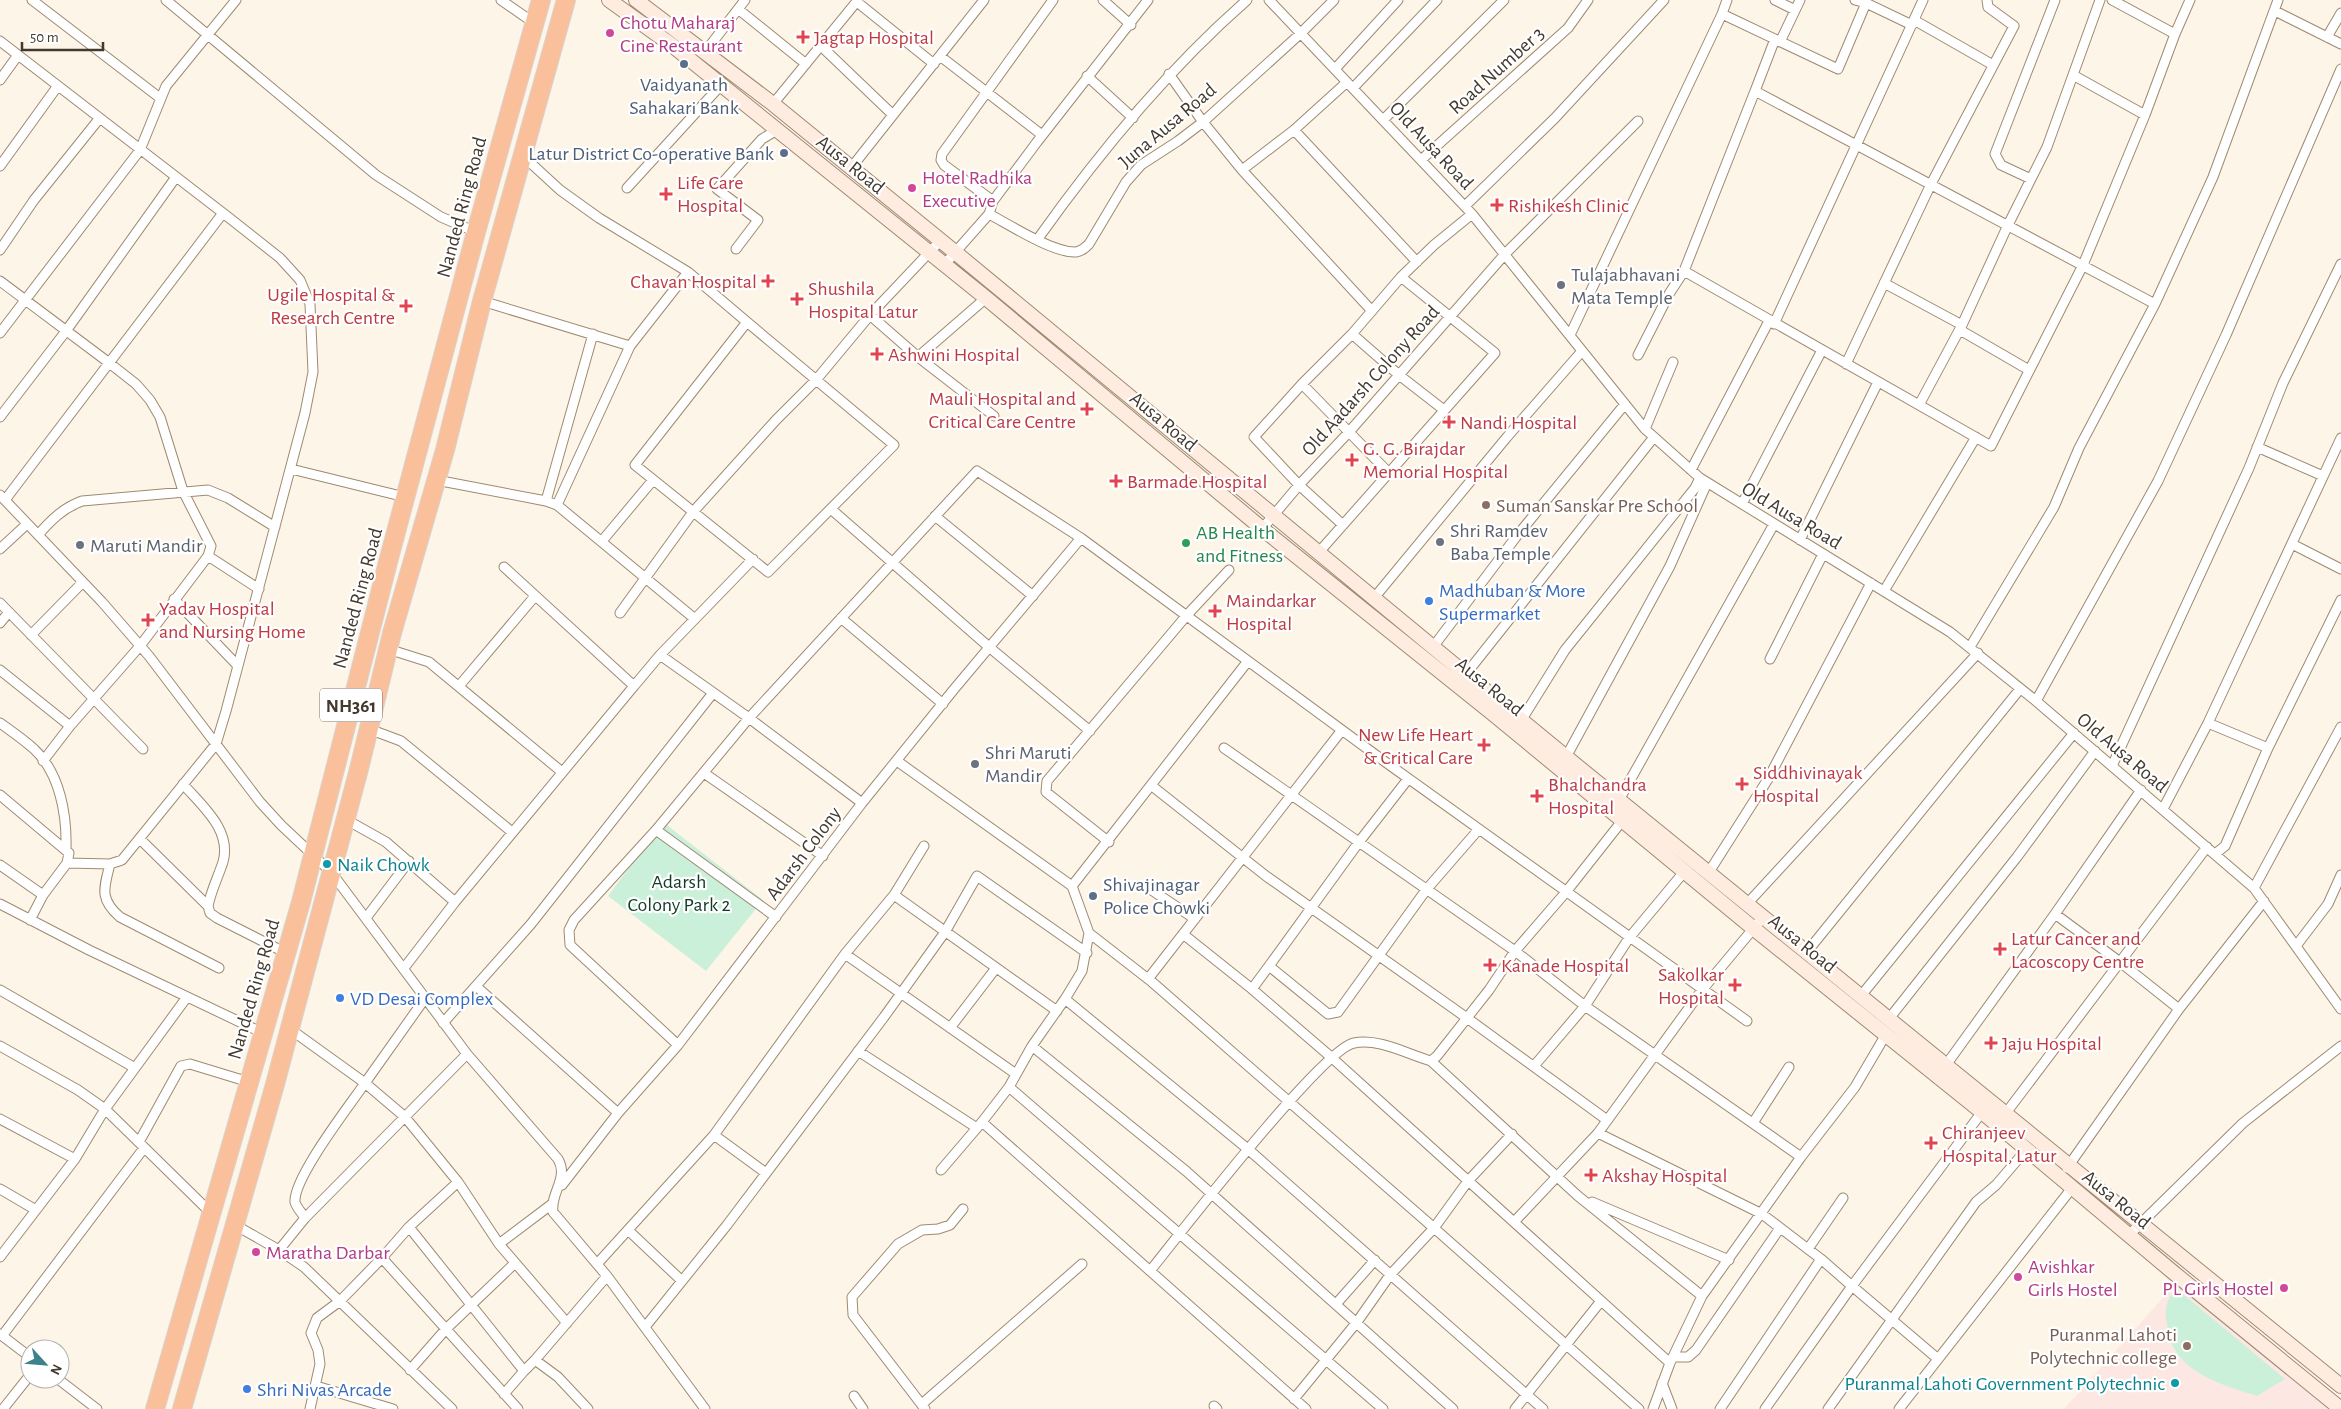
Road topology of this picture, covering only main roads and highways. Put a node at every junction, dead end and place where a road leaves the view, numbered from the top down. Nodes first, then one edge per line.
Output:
1 (541, 0) edge
2 (566, 0) edge
3 (609, 0) edge
4 (636, 0) edge
5 (2341, 1386) edge
6 (155, 1409) edge
7 (182, 1409) edge
8 (2341, 1409) edge

1 - 6 highway, Nanded Ring Road / NH361
2 - 7 highway, NH361
3 - 8 main road, Ausa Road
4 - 5 main road

